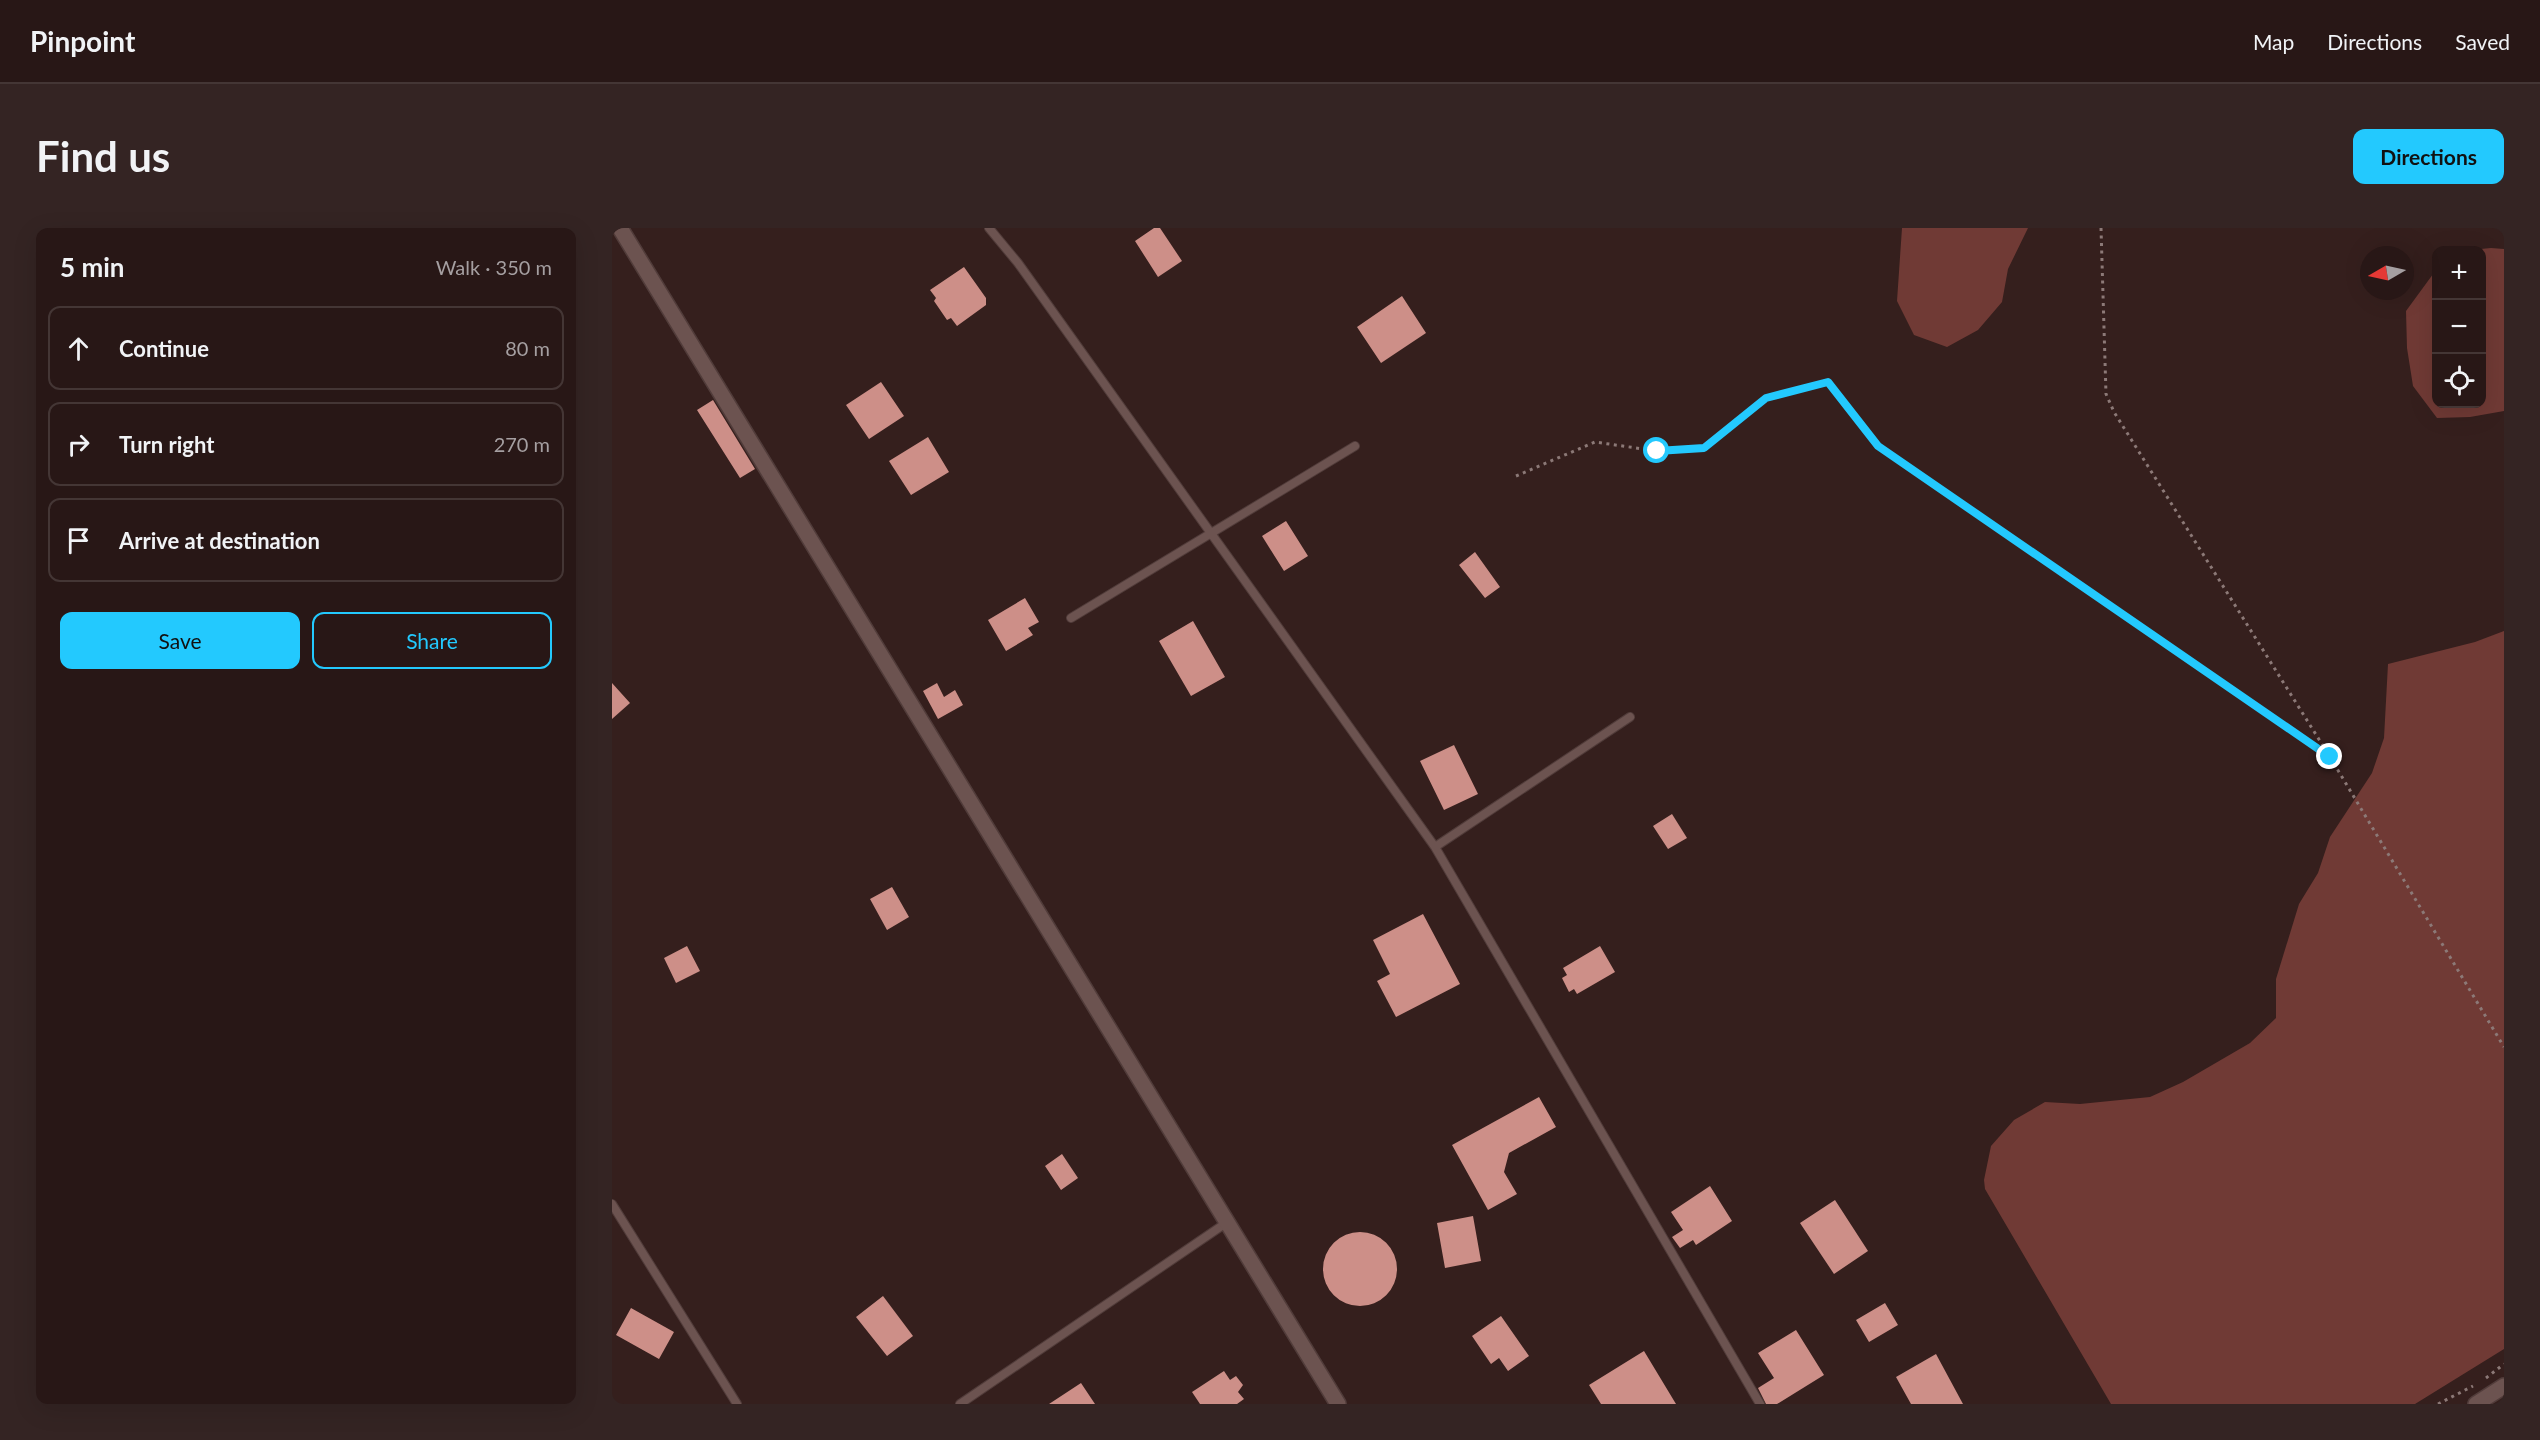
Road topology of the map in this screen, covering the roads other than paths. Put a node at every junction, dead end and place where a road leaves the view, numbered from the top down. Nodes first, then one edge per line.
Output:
1 (620, 228) edge
2 (989, 228) edge
3 (1355, 446) dead end
4 (1212, 533) junction
5 (1071, 618) dead end
6 (1630, 717) dead end
7 (1435, 847) junction
8 (612, 1204) edge
9 (1226, 1223) junction
10 (2504, 1386) edge
11 (736, 1404) edge
12 (960, 1404) edge
13 (1338, 1404) edge
14 (1760, 1404) edge
15 (2476, 1404) edge

1 - 9 street
2 - 4 lane
3 - 4 lane
4 - 5 lane
4 - 7 lane
6 - 7 lane
7 - 14 lane
8 - 11 lane
9 - 12 lane
9 - 13 street
10 - 15 street

